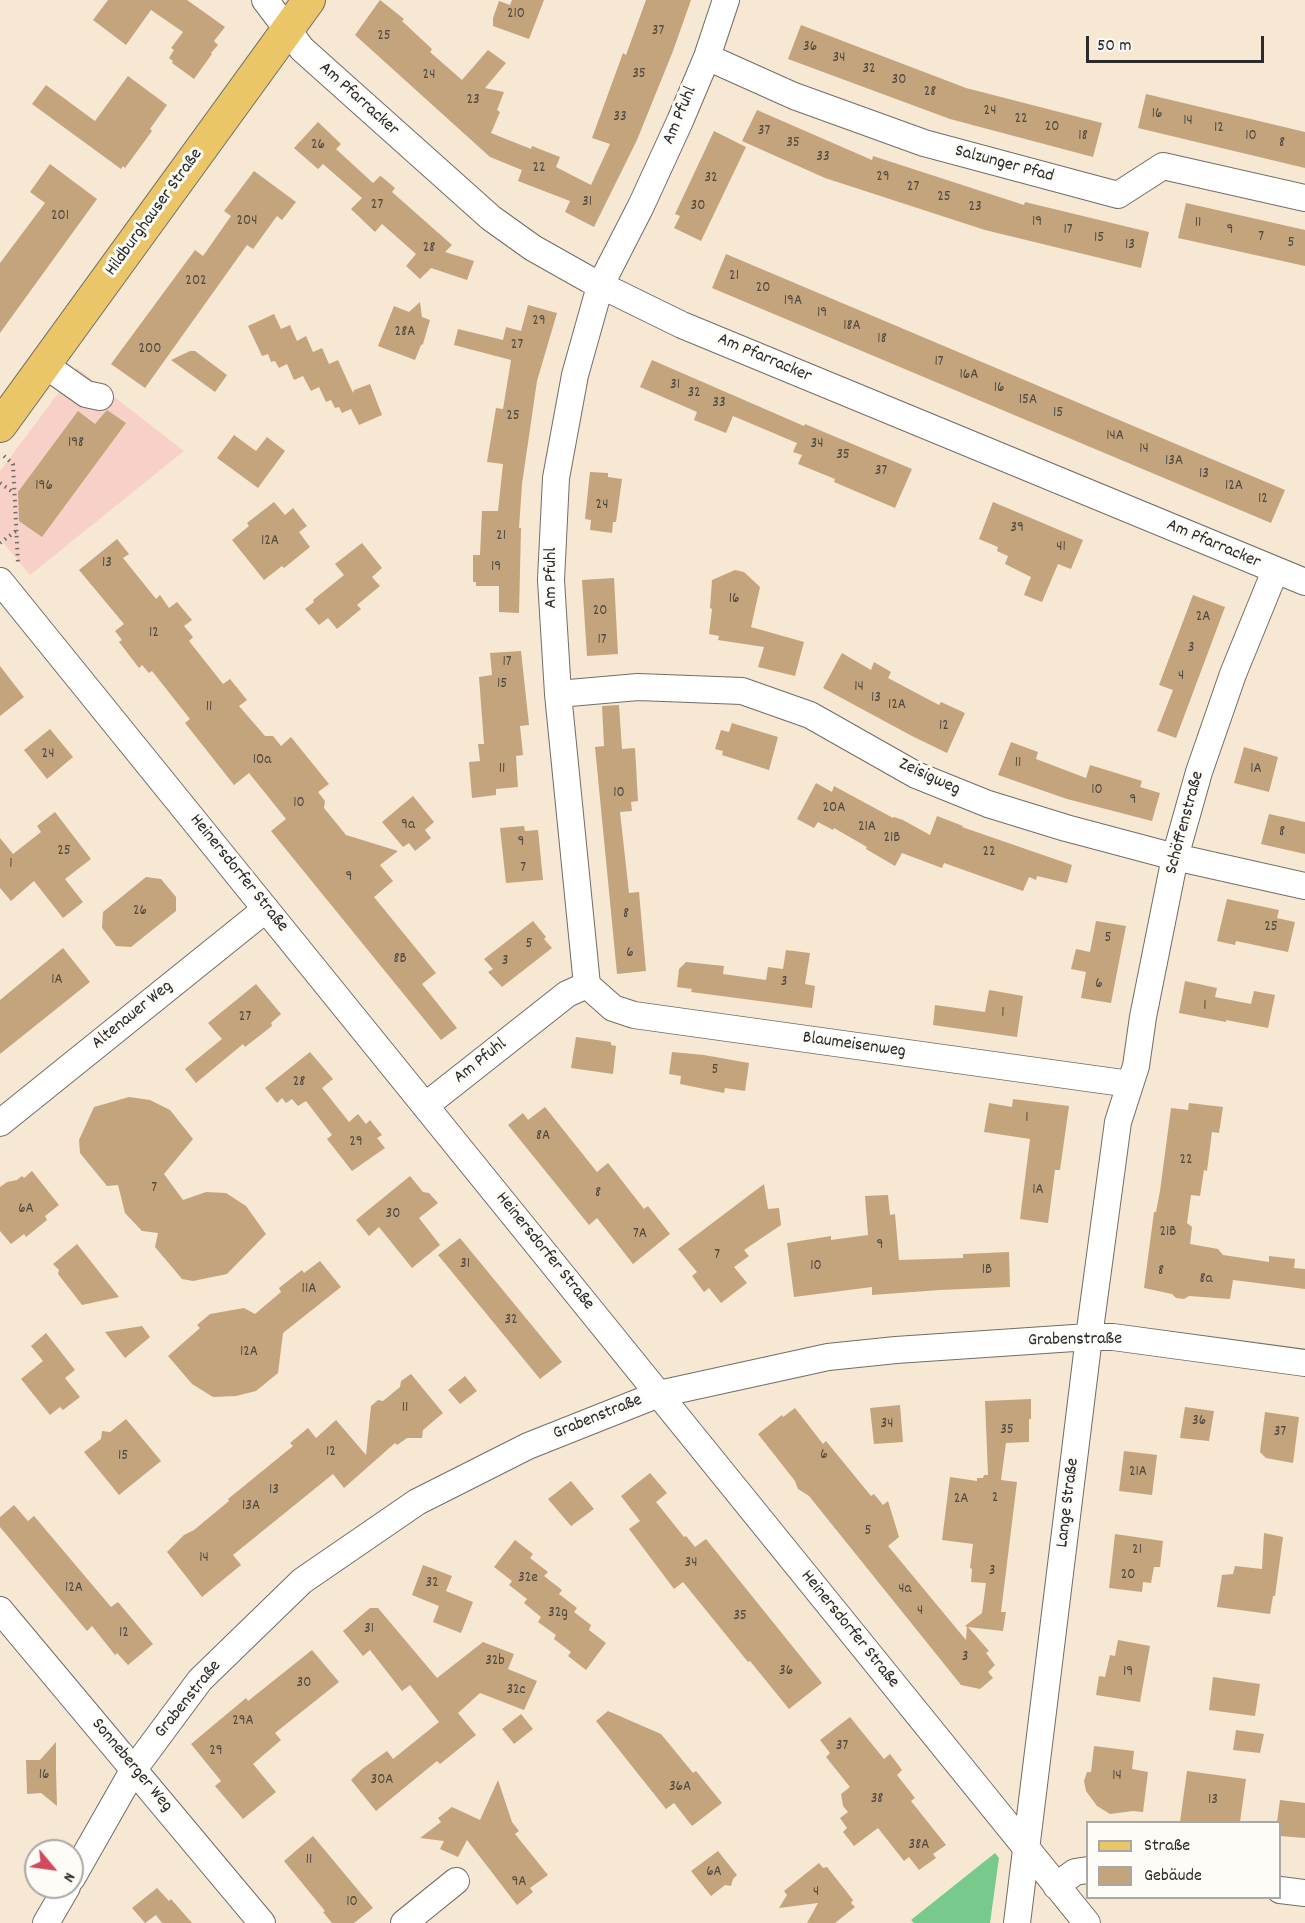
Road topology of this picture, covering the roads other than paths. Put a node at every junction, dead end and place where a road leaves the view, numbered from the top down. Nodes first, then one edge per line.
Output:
1 (265, 0) edge
2 (309, 0) edge
3 (726, 0) edge
4 (287, 31) junction
5 (706, 57) junction
6 (1305, 198) edge
7 (600, 286) junction
8 (45, 365) junction
9 (100, 397) dead end
10 (0, 426) edge
11 (1275, 571) junction
12 (7, 574) edge
13 (1305, 582) edge
14 (558, 694) junction
15 (1175, 857) junction
16 (1305, 886) edge
17 (266, 909) junction
18 (587, 985) junction
19 (1130, 1084) junction
20 (426, 1106) junction
21 (0, 1123) edge
22 (1089, 1337) junction
23 (1305, 1363) edge
24 (659, 1394) junction
25 (0, 1610) edge
26 (134, 1768) junction
27 (1027, 1849) junction
28 (84, 1857) edge
29 (1086, 1870) edge
30 (456, 1881) dead end
31 (1056, 1886) junction
32 (1281, 1890) edge
33 (1305, 1893) edge
34 (60, 1899) edge
35 (46, 1923) edge
36 (261, 1923) edge
37 (404, 1923) edge
38 (1017, 1923) edge
39 (1087, 1923) edge

1 - 4 street, Am Pfarracker
2 - 4 main road, Hildburghauser Straße
3 - 5 street, Am Pfuhl
4 - 7 street, Am Pfarracker
4 - 8 main road, Hildburghauser Straße
5 - 6 street, Salzunger Pfad
5 - 7 street, Am Pfuhl
7 - 11 street, Am Pfarracker
7 - 14 street, Am Pfuhl
8 - 9 street
8 - 10 main road, Hildburghauser Straße
11 - 13 street, Am Pfarracker
11 - 15 street, Schöffenstraße
12 - 17 street, Heinersdorfer Straße
14 - 15 street, Zeisigweg
14 - 18 street, Am Pfuhl
15 - 16 street, Zeisigweg
15 - 19 street, Schöffenstraße
17 - 20 street, Heinersdorfer Straße
17 - 21 street, Altenauer Weg
18 - 19 street, Blaumeisenweg
18 - 20 street, Am Pfuhl
19 - 22 street, Lange Straße
20 - 24 street, Heinersdorfer Straße
22 - 23 street, Grabenstraße
22 - 24 street, Grabenstraße
22 - 27 street, Lange Straße
24 - 26 street, Grabenstraße
24 - 27 street, Heinersdorfer Straße
25 - 26 street, Sonneberger Weg
26 - 28 street, Grabenstraße
26 - 36 street, Sonneberger Weg
27 - 31 street, Heinersdorfer Straße
27 - 38 street, Lange Straße
29 - 31 street
30 - 37 street
31 - 39 street, Heinersdorfer Straße
32 - 33 street
34 - 35 street

